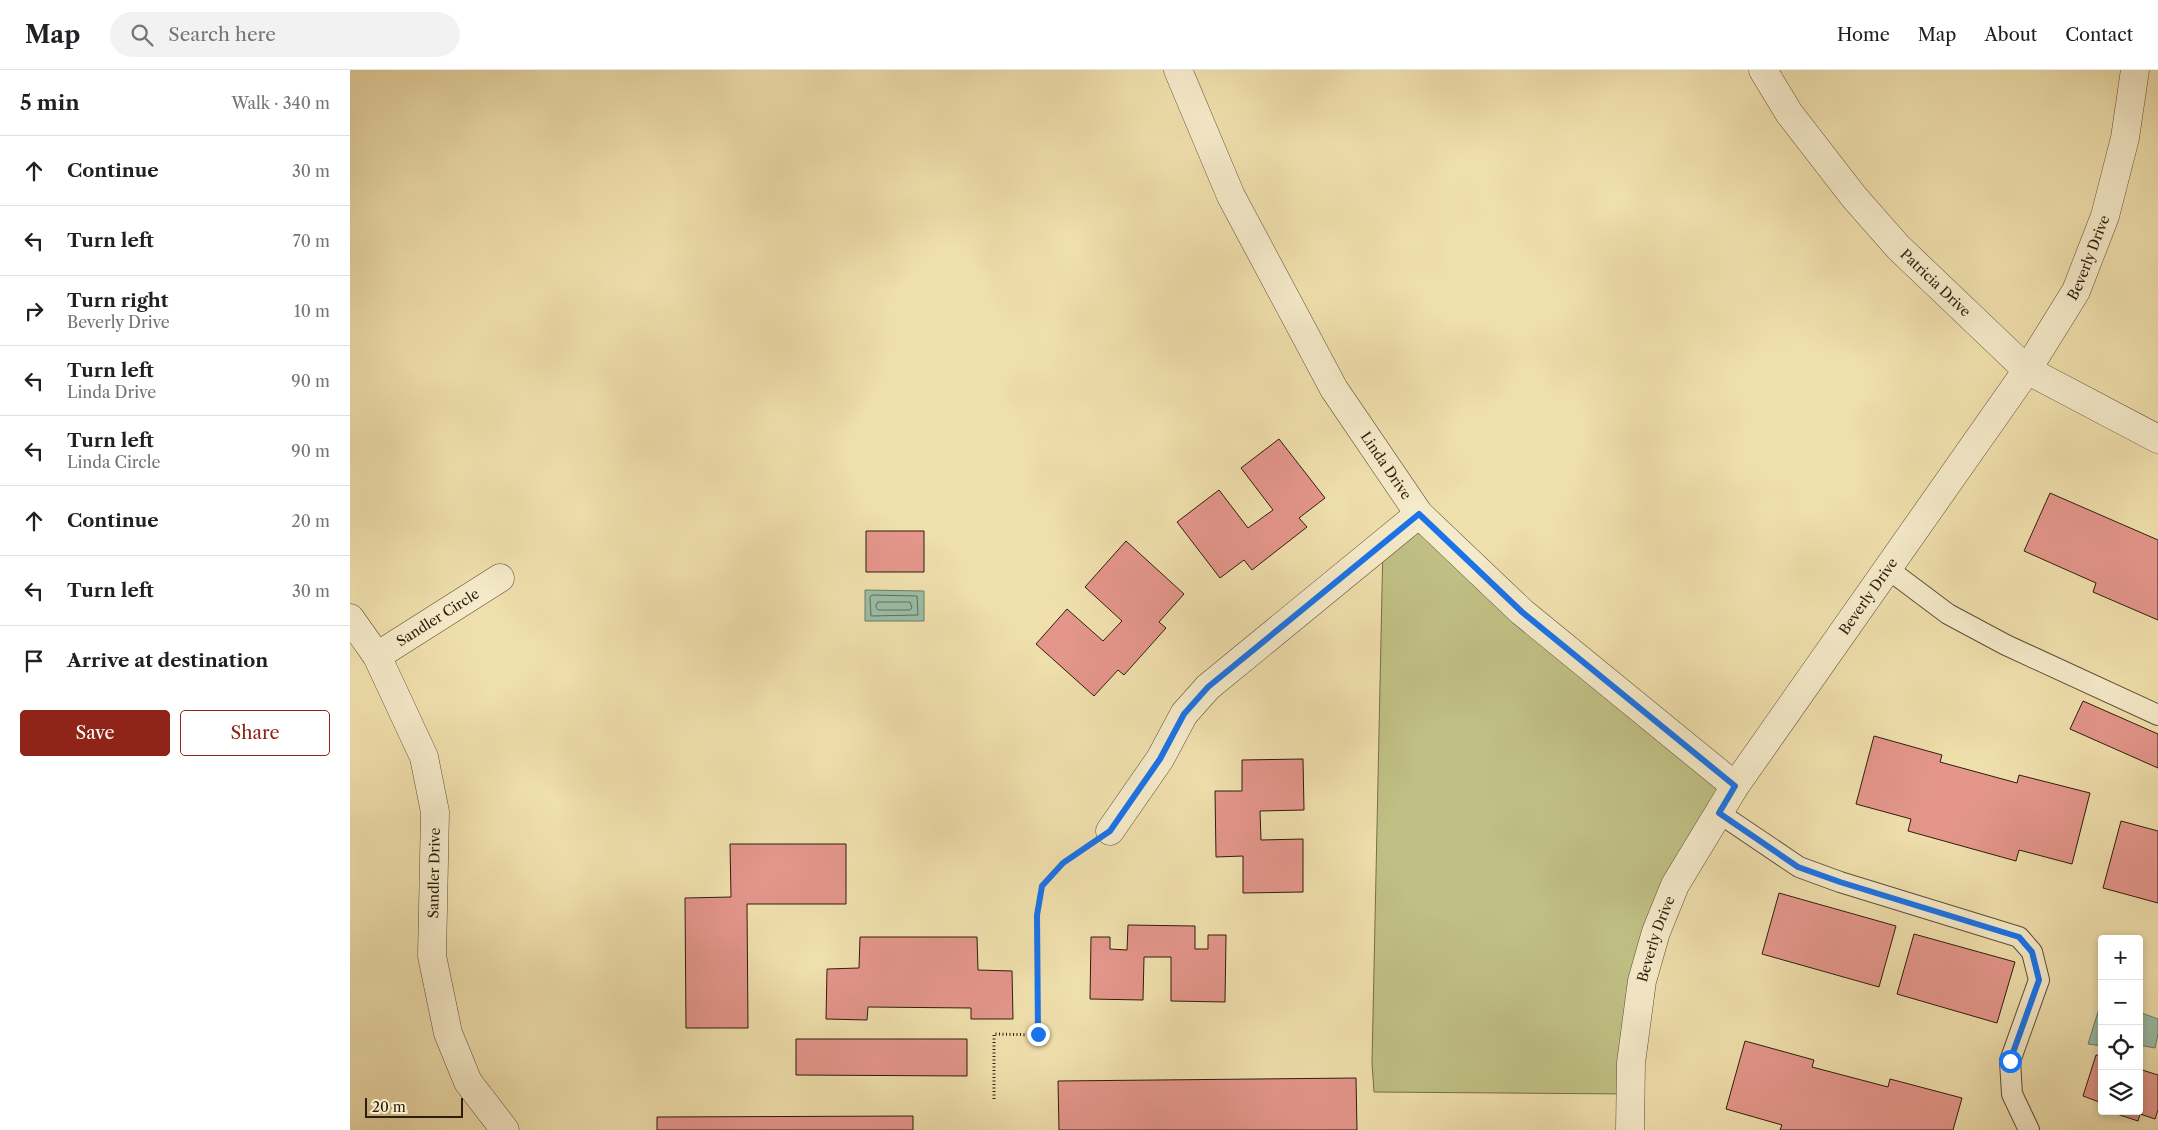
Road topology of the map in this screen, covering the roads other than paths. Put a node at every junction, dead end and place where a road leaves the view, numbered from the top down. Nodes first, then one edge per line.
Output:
1 (1178, 70) edge
2 (1763, 70) edge
3 (2136, 70) edge
4 (2027, 370) junction
5 (2158, 438) edge
6 (1419, 514) junction
7 (1888, 569) junction
8 (500, 578) dead end
9 (350, 618) edge
10 (378, 656) junction
11 (2158, 715) edge
12 (1735, 786) junction
13 (1719, 813) junction
14 (1110, 831) road end
15 (505, 1130) edge
16 (1630, 1130) edge
17 (2029, 1130) edge

1 - 6 street, Linda Drive
2 - 4 street, Patricia Drive
3 - 4 street, Beverly Drive
4 - 5 street, Patricia Drive
4 - 7 street, Beverly Drive
6 - 12 street, Linda Drive
6 - 14 street
7 - 11 lane
7 - 12 street, Beverly Drive
8 - 10 street, Sandler Circle
9 - 10 street, Sandler Drive
10 - 15 street, Sandler Drive
12 - 13 street, Beverly Drive
13 - 16 street, Beverly Drive
13 - 17 lane

